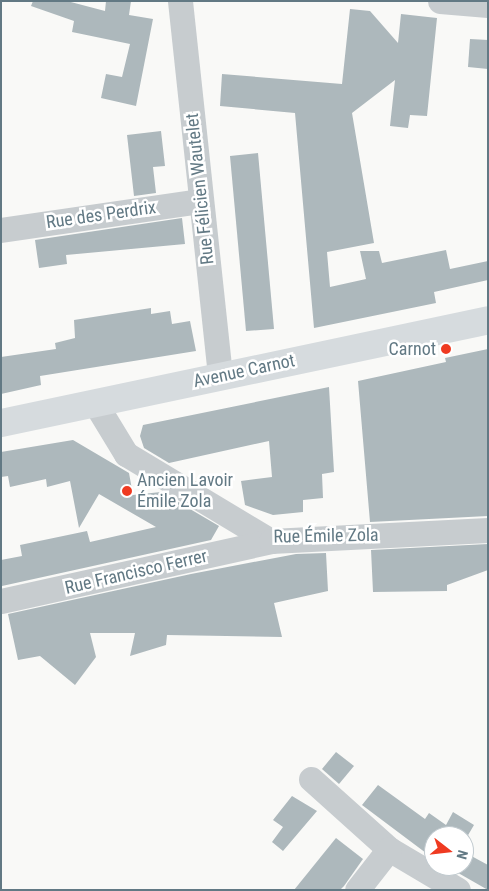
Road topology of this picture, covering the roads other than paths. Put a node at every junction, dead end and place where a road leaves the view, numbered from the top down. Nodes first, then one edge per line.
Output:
1 (180, 1) edge
2 (440, 1) edge
3 (488, 5) edge
4 (201, 201) junction
5 (1, 230) edge
6 (488, 320) edge
7 (220, 377) junction
8 (95, 403) junction
9 (1, 423) edge
10 (488, 530) edge
11 (271, 541) junction
12 (1, 601) edge
13 (311, 779) dead end
14 (389, 850) junction
15 (357, 890) edge
16 (458, 890) edge

1 - 4 street, Rue Félicien Wautelet
2 - 3 street
4 - 5 street, Rue des Perdrix
4 - 7 street, Rue Félicien Wautelet
6 - 7 main road, Avenue Carnot
7 - 8 main road, Avenue Carnot
8 - 9 main road, Avenue Carnot
8 - 11 street, Rue Émile Zola
10 - 11 street, Rue Émile Zola
11 - 12 street, Rue Francisco Ferrer
13 - 14 street
14 - 15 street
14 - 16 street

